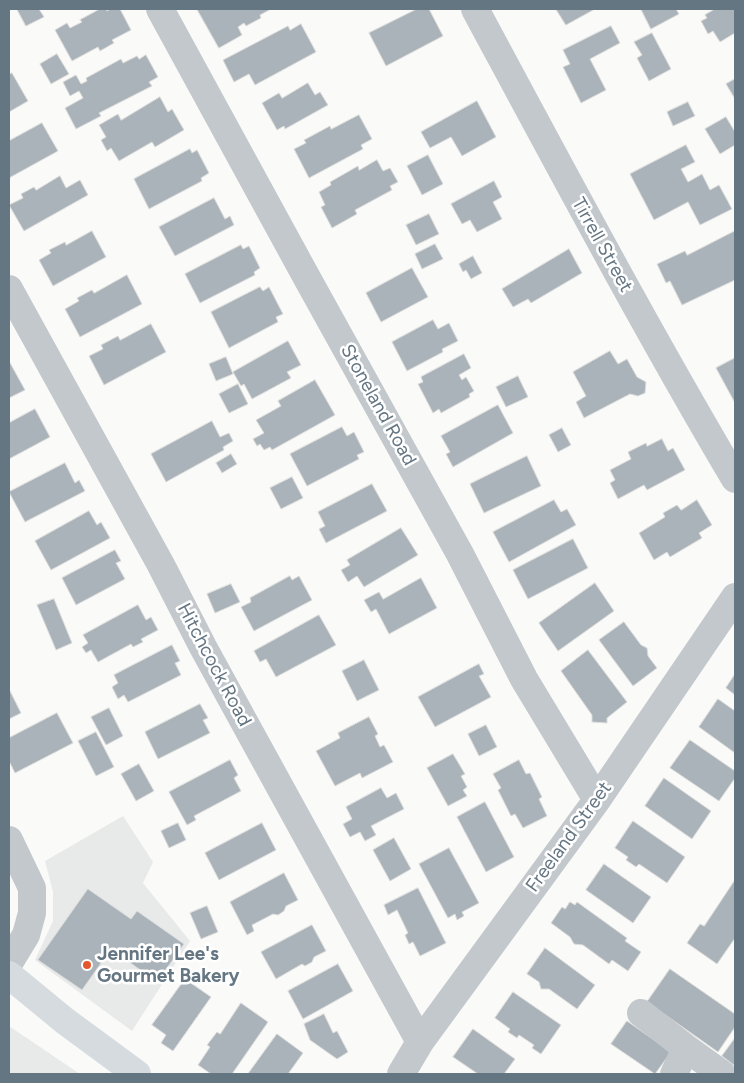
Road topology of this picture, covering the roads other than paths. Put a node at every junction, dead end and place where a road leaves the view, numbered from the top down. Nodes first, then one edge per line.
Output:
1 (160, 9) edge
2 (475, 9) edge
3 (9, 289) edge
4 (735, 479) edge
5 (735, 597) edge
6 (597, 800) junction
7 (9, 840) edge
8 (9, 963) edge
9 (9, 975) edge
10 (641, 1013) dead end
11 (420, 1042) junction
12 (686, 1048) junction
13 (137, 1074) edge
14 (400, 1074) edge
15 (674, 1074) edge
16 (722, 1074) edge

1 - 6 street, Stoneland Road
2 - 4 street, Tirrell Street
3 - 11 street, Hitchcock Road
5 - 6 street, Freeland Street
6 - 11 street, Freeland Street
7 - 8 street
9 - 13 main road
10 - 12 street
11 - 14 street, Freeland Street
12 - 15 street
12 - 16 street

